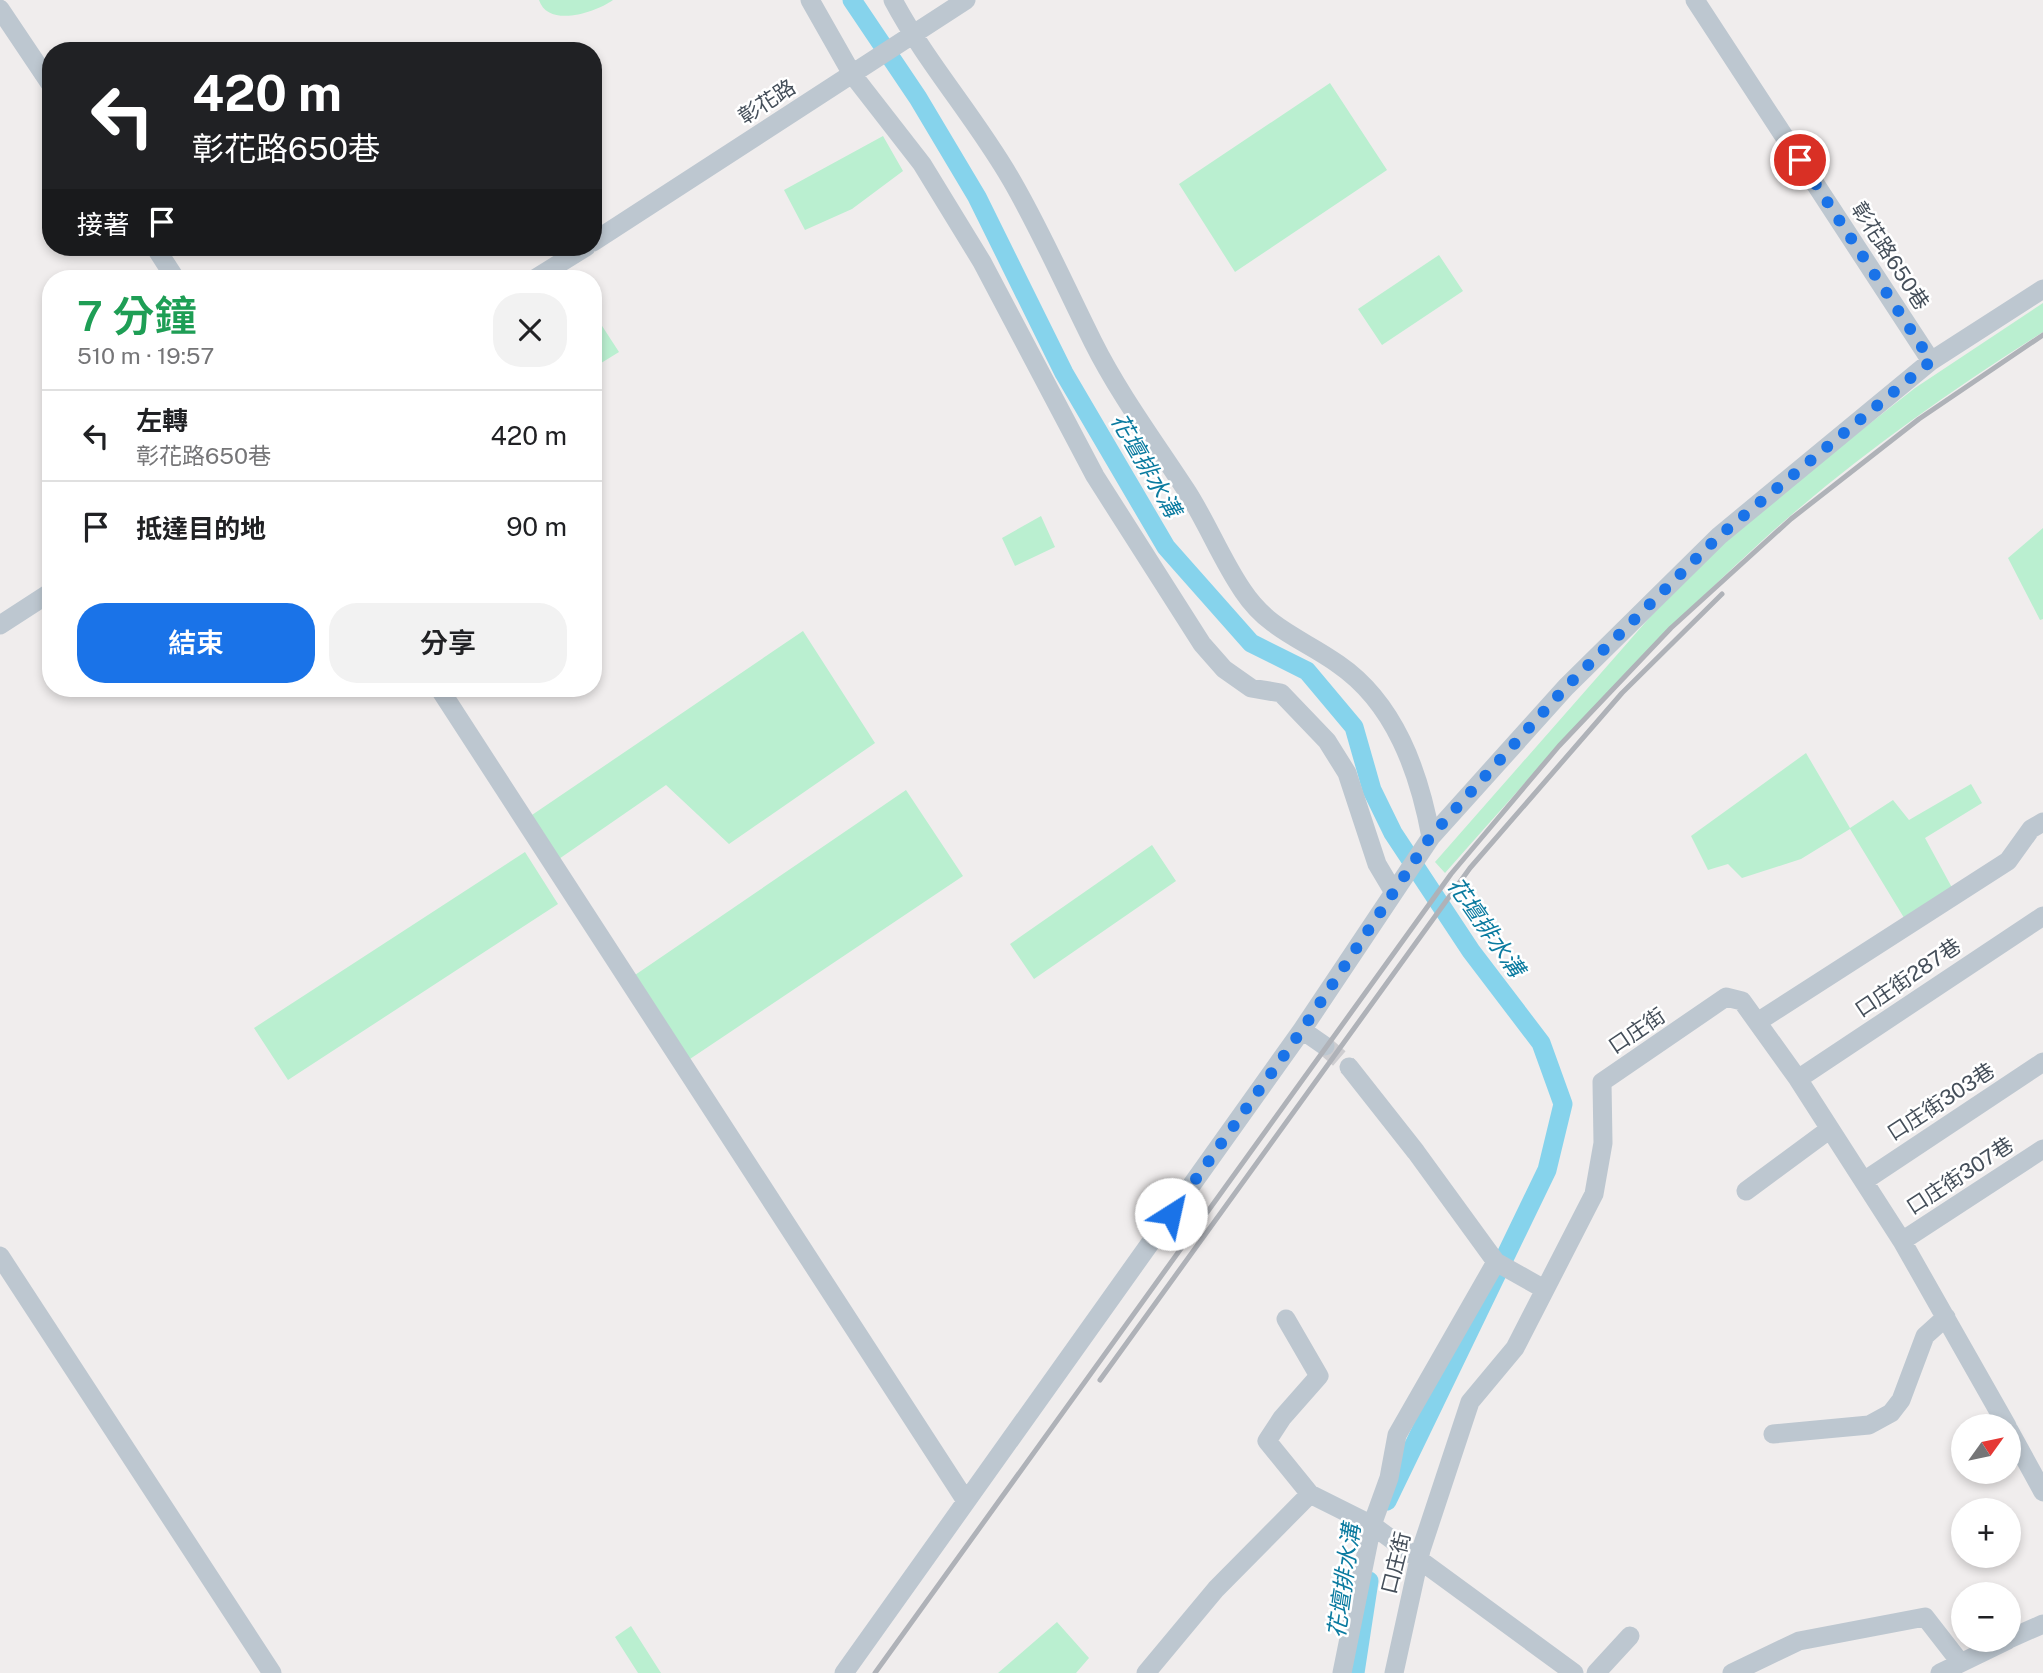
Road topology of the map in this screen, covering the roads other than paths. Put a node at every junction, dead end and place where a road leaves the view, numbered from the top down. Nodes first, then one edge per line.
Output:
1 (810, 0) edge
2 (893, 0) edge
3 (966, 0) edge
4 (1695, 0) edge
5 (0, 9) edge
6 (907, 38) junction
7 (42, 72) edge
8 (852, 74) junction
9 (602, 236) edge
10 (571, 256) edge
11 (549, 270) edge
12 (2043, 289) edge
13 (1931, 361) junction
14 (42, 598) edge
15 (0, 625) edge
16 (445, 697) edge
17 (2043, 822) edge
18 (1429, 840) junction
19 (1397, 885) junction
20 (2043, 916) edge
21 (1759, 1021) junction
22 (1302, 1030) junction
23 (1325, 1046) tunnel mouth
24 (2043, 1062) edge
25 (1349, 1067) tunnel mouth
26 (1798, 1079) junction
27 (1830, 1129) junction
28 (2043, 1149) edge
29 (1864, 1181) junction
30 (1746, 1191) dead end
31 (1902, 1241) junction
32 (0, 1256) edge
33 (1499, 1264) junction
34 (1539, 1287) junction
35 (1947, 1317) junction
36 (1286, 1319) dead end
37 (2000, 1414) edge
38 (1773, 1434) dead end
39 (2021, 1451) edge
40 (2043, 1490) edge
41 (1310, 1494) junction
42 (966, 1502) junction
43 (1372, 1525) junction
44 (1419, 1562) junction
45 (2043, 1624) edge
46 (2021, 1634) edge
47 (1630, 1636) dead end
48 (1982, 1652) edge
49 (1960, 1662) junction
50 (272, 1673) edge
51 (844, 1673) edge
52 (1146, 1673) edge
53 (1342, 1673) edge
54 (1394, 1673) edge
55 (1574, 1673) edge
56 (1597, 1673) edge
57 (1731, 1673) edge
58 (1940, 1673) edge

1 - 8 street
2 - 6 street
3 - 6 street, 彰花路
4 - 13 street, 彰花路650巷
5 - 7 street
6 - 8 street, 彰花路
6 - 18 street
8 - 9 street, 彰花路
8 - 19 street
10 - 11 street
12 - 13 street
13 - 18 street
14 - 15 street
16 - 42 street
17 - 21 street
18 - 19 street
19 - 22 street
20 - 26 street, 口庄街287巷
21 - 26 street, 口庄街
21 - 34 street, 口庄街
22 - 23 street
22 - 42 street
24 - 29 street, 口庄街303巷
25 - 33 street
26 - 27 street, 口庄街
27 - 29 street, 口庄街
27 - 30 street
28 - 31 street, 口庄街307巷
29 - 31 street, 口庄街
31 - 35 street, 口庄街
32 - 50 street
33 - 34 street
33 - 43 street
34 - 44 street, 口庄街
35 - 37 street, 口庄街
35 - 38 street
36 - 41 street
39 - 40 street, 口庄街
41 - 43 street
41 - 52 street
42 - 51 street
43 - 44 street
43 - 53 street
44 - 54 street, 口庄街
44 - 55 street
45 - 46 street
47 - 56 street
48 - 49 street
49 - 57 street
49 - 58 street

